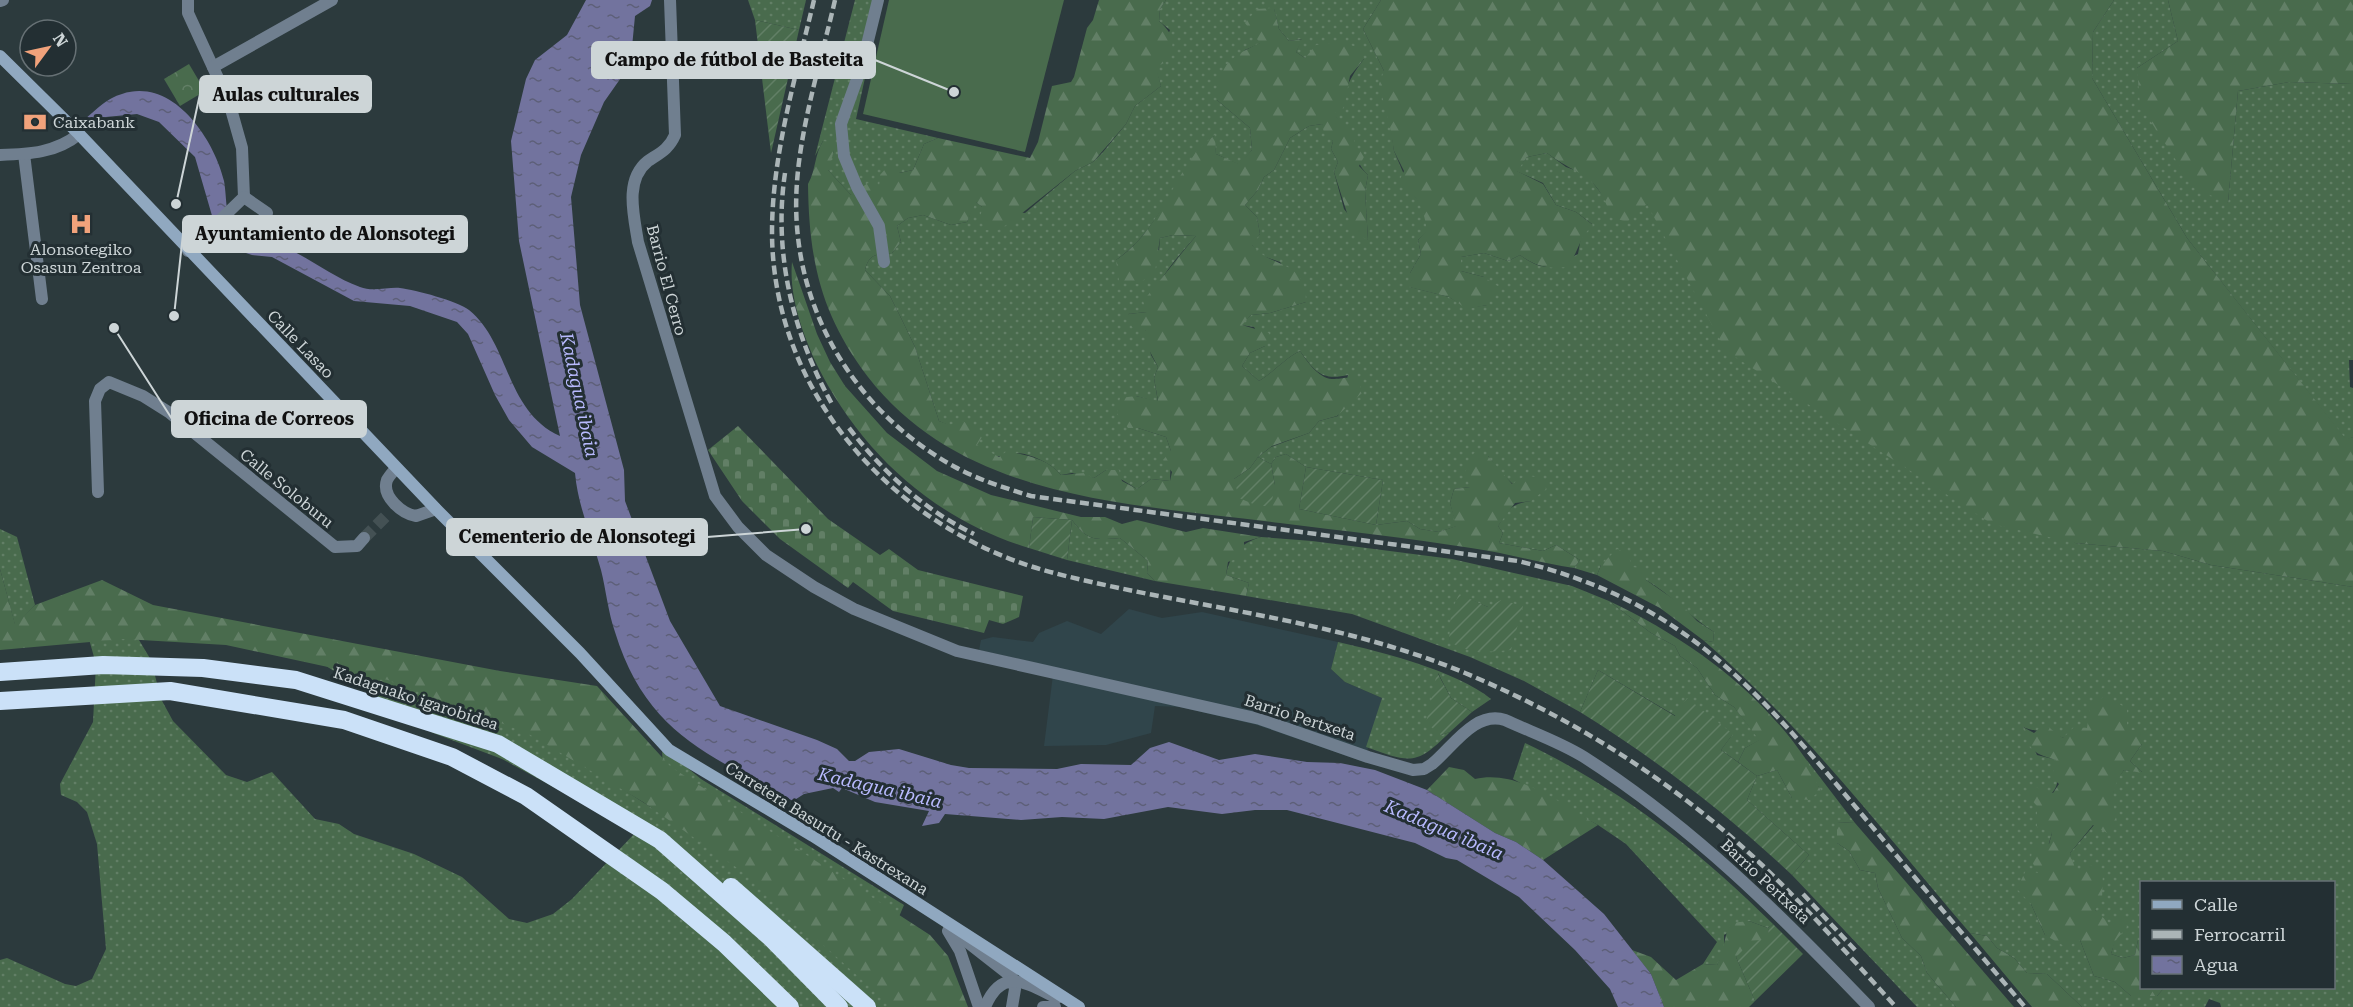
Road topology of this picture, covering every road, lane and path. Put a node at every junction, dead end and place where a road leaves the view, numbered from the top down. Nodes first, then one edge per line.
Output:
1 (188, 0) edge
2 (332, 0) edge
3 (670, 0) edge
4 (878, 0) edge
5 (0, 56) edge
6 (213, 66) junction
7 (79, 134) junction
8 (24, 154) junction
9 (0, 155) edge
10 (244, 197) junction
11 (267, 213) dead end
12 (188, 251) junction
13 (884, 262) dead end
14 (42, 299) dead end
15 (696, 438) joint
16 (396, 468) junction
17 (98, 492) dead end
18 (436, 508) junction
19 (364, 538) tunnel mouth
20 (580, 652) joint
21 (0, 672) edge
22 (0, 701) edge
23 (660, 840) junction
24 (939, 918) junction
25 (1013, 981) junction
26 (790, 1007) edge
27 (839, 1007) edge
28 (867, 1007) edge
29 (979, 1007) edge
30 (984, 1007) edge
31 (1012, 1007) edge
32 (1043, 1007) edge
33 (1055, 1007) edge
34 (1078, 1007) edge
35 (1869, 1007) edge

1 - 6 street
2 - 6 street
3 - 15 street, Barrio El Cerro
4 - 13 street
5 - 7 street, Calle Lasao
6 - 10 street
7 - 8 street
7 - 12 street, Calle Lasao
8 - 9 street
8 - 14 street
10 - 11 street
10 - 12 street
12 - 16 street, Calle Lasao
15 - 35 street, Barrio Pertxeta
16 - 18 street, Calle Lasao
16 - 18 street
17 - 19 street, Calle Soloburu
18 - 20 street, Calle Lasao
20 - 24 street, Carretera Basurtu - Kastrexana
21 - 23 highway, Kadaguako igarobidea
22 - 26 highway
23 - 27 highway, Kadaguako igarobidea
23 - 28 highway
24 - 25 street
24 - 29 street
24 - 34 street, Carretera Basurtu - Kastrexana
25 - 30 street
25 - 31 street
25 - 34 street
32 - 33 street

